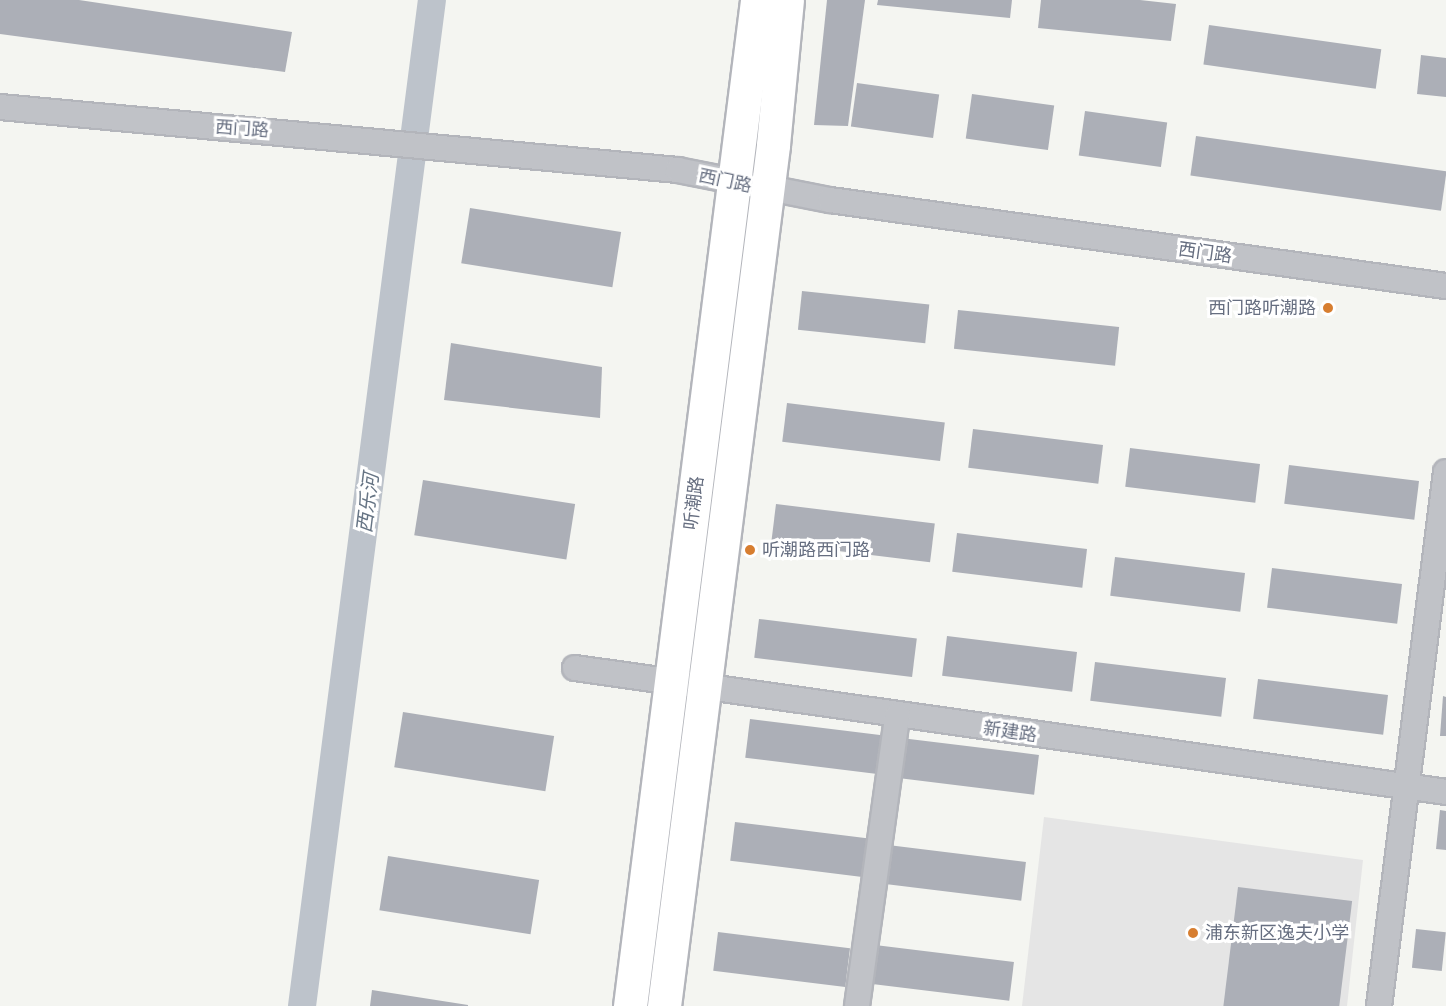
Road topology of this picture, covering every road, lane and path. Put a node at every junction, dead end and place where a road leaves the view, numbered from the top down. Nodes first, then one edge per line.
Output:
1 (757, 0) edge
2 (787, 0) edge
3 (0, 106) edge
4 (735, 183) junction
5 (767, 190) junction
6 (1446, 286) edge
7 (1446, 472) edge
8 (575, 668) dead end
9 (672, 682) junction
10 (704, 689) junction
11 (897, 716) junction
12 (1408, 788) junction
13 (1446, 792) edge
14 (630, 1006) edge
15 (664, 1006) edge
16 (857, 1006) edge
17 (1379, 1006) edge

1 - 4 main road, 听潮路
2 - 5 main road, 听潮路
3 - 4 street, 西门路
4 - 5 street, 西门路
4 - 9 main road, 听潮路
5 - 6 street, 西门路
5 - 10 main road, 听潮路
7 - 12 street
8 - 9 street, 新建路
9 - 10 street, 新建路
9 - 14 main road, 听潮路
10 - 11 street, 新建路
10 - 15 main road, 听潮路
11 - 12 street, 新建路
11 - 16 street
12 - 13 street, 新建路
12 - 17 street

